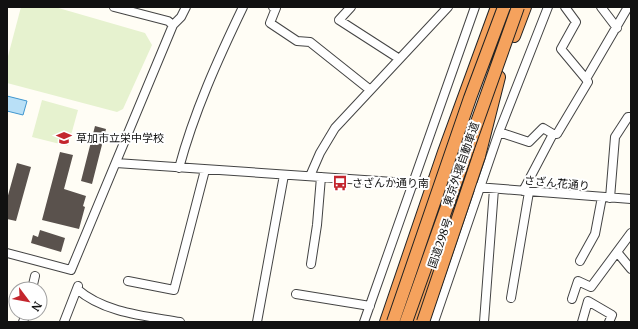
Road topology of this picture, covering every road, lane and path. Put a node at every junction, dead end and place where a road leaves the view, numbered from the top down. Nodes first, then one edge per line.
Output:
1 (114, 7) edge
2 (186, 7) edge
3 (243, 7) edge
4 (273, 7) edge
5 (351, 7) edge
6 (448, 7) edge
7 (475, 7) edge
8 (496, 7) edge
9 (504, 7) edge
10 (518, 7) edge
11 (526, 7) edge
12 (548, 7) edge
13 (565, 7) edge
14 (602, 7) edge
15 (628, 7) edge
16 (133, 9) edge
17 (173, 25) junction
18 (616, 28) junction
19 (398, 58) junction
20 (499, 77) junction
21 (586, 78) junction
22 (369, 89) junction
23 (631, 117) edge
24 (499, 132) junction
25 (553, 134) junction
26 (444, 152) junction
27 (116, 162) junction
28 (179, 168) junction
29 (205, 170) junction
30 (284, 174) junction
31 (310, 176) junction
32 (321, 177) junction
33 (412, 184) junction
34 (423, 184) dead end
35 (477, 187) junction
36 (494, 189) junction
37 (526, 191) junction
38 (606, 198) junction
39 (631, 199) edge
40 (631, 233) edge
41 (617, 252) junction
42 (7, 253) edge
43 (580, 260) dead end
44 (311, 264) dead end
45 (631, 270) edge
46 (35, 276) dead end
47 (34, 281) edge
48 (128, 281) dead end
49 (296, 294) dead end
50 (511, 298) dead end
51 (572, 298) dead end
52 (370, 306) junction
53 (64, 322) edge
54 (180, 322) edge
55 (257, 322) edge
56 (364, 322) edge
57 (380, 322) edge
58 (386, 322) edge
59 (393, 322) edge
60 (406, 322) edge
61 (414, 322) edge
62 (423, 322) edge
63 (434, 322) edge
64 (484, 322) edge
65 (582, 322) edge
66 (609, 322) edge

1 - 16 street
2 - 17 street
3 - 28 street
4 - 22 street
5 - 19 street
6 - 19 street
7 - 33 street
8 - 26 highway
9 - 59 highway, 東京外環自動車道, bridge
10 - 60 highway, 東京外環自動車道, bridge
11 - 20 highway, 国道298号
12 - 24 street
13 - 21 street
14 - 18 street
15 - 18 street
16 - 17 street
17 - 27 street
18 - 21 street
19 - 22 street
20 - 61 highway, 国道298号
20 - 62 highway, bridge
21 - 25 street
22 - 31 street
23 - 38 street
24 - 25 street
24 - 35 street
25 - 37 street
26 - 57 highway
26 - 58 highway
27 - 28 street
27 - 42 street
28 - 29 street
29 - 30 street
29 - 48 street
30 - 31 street
30 - 55 street
31 - 32 street
32 - 33 street
32 - 44 street
33 - 34 street
33 - 52 street
35 - 36 street, さざん花通り
35 - 63 street
36 - 37 street, さざん花通り
36 - 64 street
37 - 38 street, さざん花通り
37 - 50 street
38 - 39 street, さざん花通り
38 - 43 street
40 - 41 street
41 - 45 street
41 - 51 street
46 - 47 street
49 - 52 street
52 - 56 street
53 - 54 street
65 - 66 street

